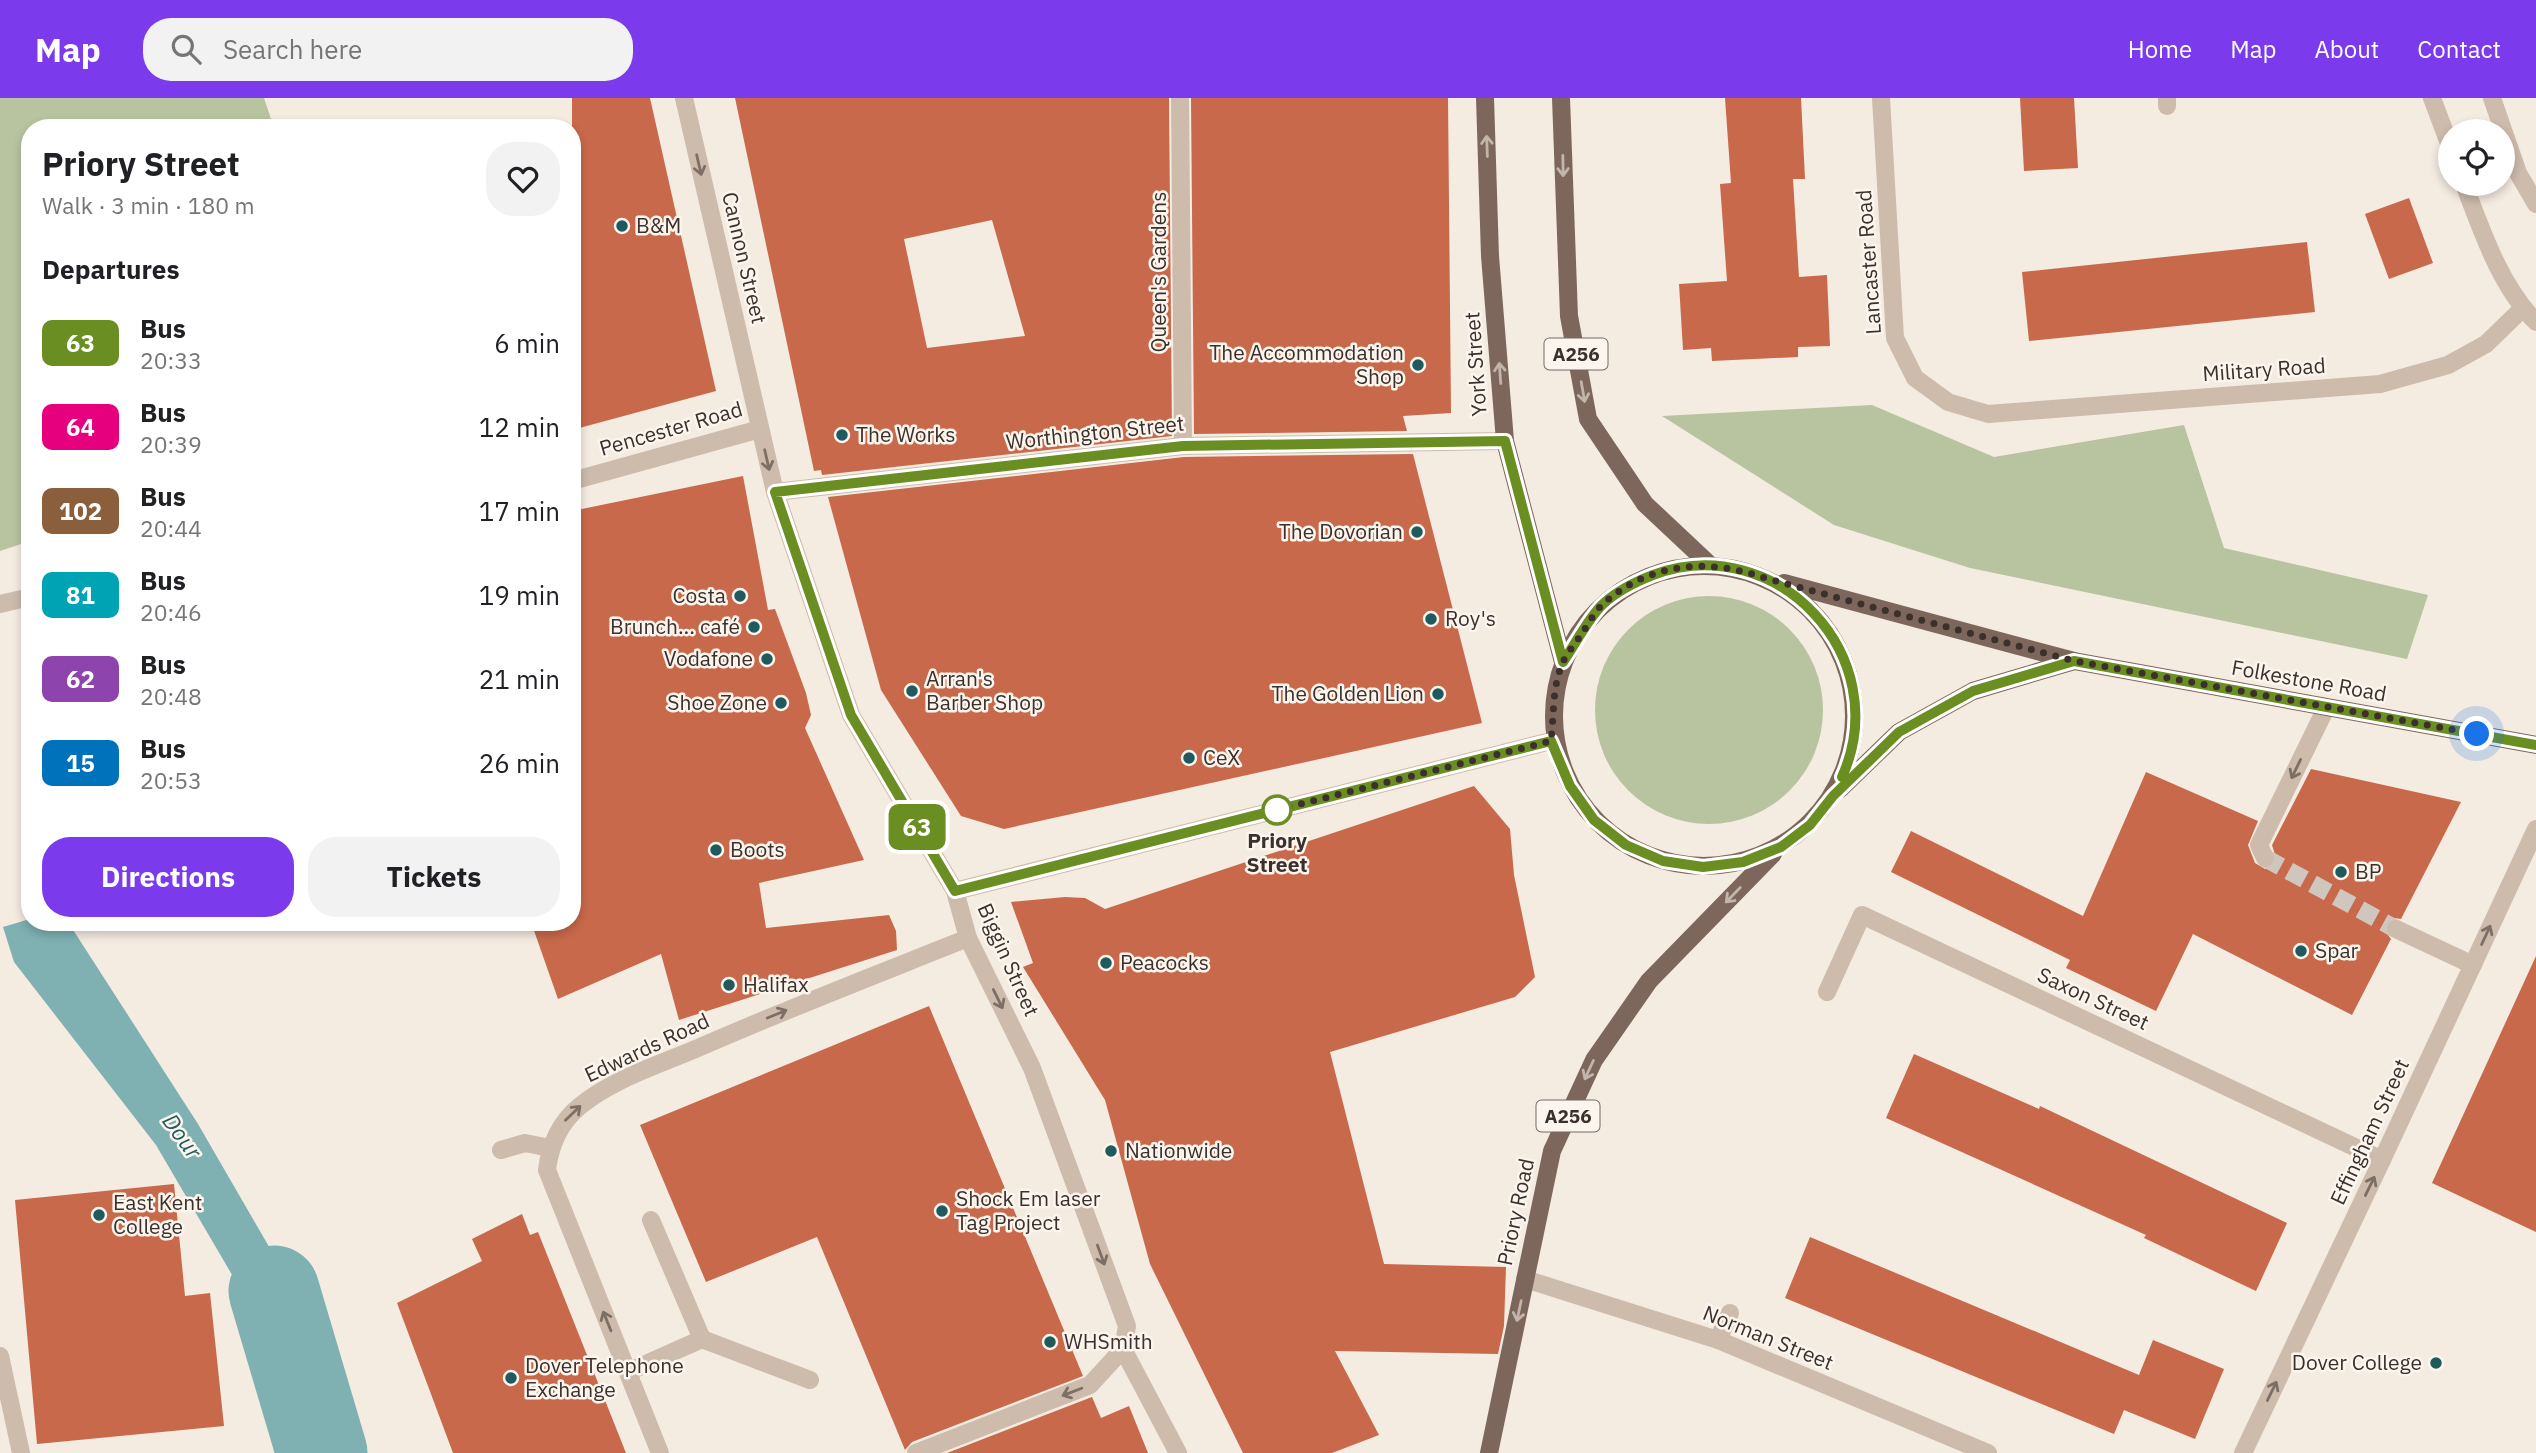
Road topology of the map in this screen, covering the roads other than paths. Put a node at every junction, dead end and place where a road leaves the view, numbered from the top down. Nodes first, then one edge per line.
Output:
1 (684, 98) edge
2 (1180, 98) edge
3 (1485, 98) edge
4 (1562, 98) edge
5 (1881, 98) edge
6 (2432, 98) edge
7 (2492, 98) edge
8 (2440, 119) edge
9 (2469, 196) edge
10 (2536, 204) edge
11 (2522, 309) junction
12 (2536, 322) edge
13 (1988, 414) joint
14 (760, 429) junction
15 (1505, 441) junction
16 (1183, 446) junction
17 (581, 479) edge
18 (775, 492) junction
19 (1710, 565) junction
20 (1768, 579) junction
21 (21, 599) edge
22 (0, 604) edge
23 (2074, 661) junction
24 (1563, 662) junction
25 (2326, 708) junction
26 (1551, 741) junction
27 (2536, 745) edge
28 (1833, 796) junction
29 (2536, 829) edge
30 (1781, 847) junction
31 (2265, 858) dead end
32 (955, 891) junction
33 (2396, 929) tunnel mouth
34 (968, 938) junction
35 (2473, 965) junction
36 (1827, 992) dead end
37 (550, 1148) junction
38 (501, 1150) dead end
39 (2382, 1160) junction
40 (651, 1220) dead end
41 (1525, 1279) junction
42 (1730, 1313) dead end
43 (702, 1339) junction
44 (1718, 1340) junction
45 (1123, 1349) junction
46 (0, 1356) edge
47 (628, 1372) junction
48 (810, 1380) dead end
49 (21, 1453) edge
50 (660, 1453) edge
51 (916, 1453) edge
52 (1178, 1453) edge
53 (1489, 1453) edge
54 (1988, 1453) edge
55 (2242, 1453) edge

1 -> 14 street, Cannon Street
2 - 16 street, Queen's Gardens
15 -> 3 main road, York Street
4 -> 19 main road, A256
5 - 13 street, Lancaster Road
6 - 8 street
7 - 10 street
9 - 11 street
11 - 12 street
11 - 13 street, Military Road
14 - 17 street, Pencester Road
14 -> 18 street, Pencester Road
15 - 16 street, Worthington Street
15 - 24 main road, York Street
16 - 18 street, Worthington Street
18 - 32 street, Biggin Street
19 - 20 main road
19 - 24 main road
20 - 23 main road, Folkestone Road
20 - 28 main road
21 - 22 street
23 - 25 main road, Folkestone Road
23 - 28 main road, Folkestone Road
24 - 26 main road
25 - 27 main road, Folkestone Road
25 -> 31 street
26 - 30 main road
26 - 32 street
28 - 30 main road
35 -> 29 street, Effingham Street
30 -> 41 main road, Priory Road / A256
32 - 34 street, Biggin Street
33 - 35 street
37 -> 34 street, Edwards Road
34 -> 45 street, Biggin Street
35 - 39 street, Effingham Street
36 - 39 street, Saxon Street
37 - 38 street
47 -> 37 street
55 -> 39 street, Effingham Street
40 - 43 street
41 - 44 street, Norman Street
41 -> 53 main road, Priory Road / A256
42 - 44 street
43 - 47 street
43 - 48 street
44 - 54 street, Norman Street
45 -> 51 street
45 - 52 street, Biggin Street
46 - 49 street
47 - 50 street

